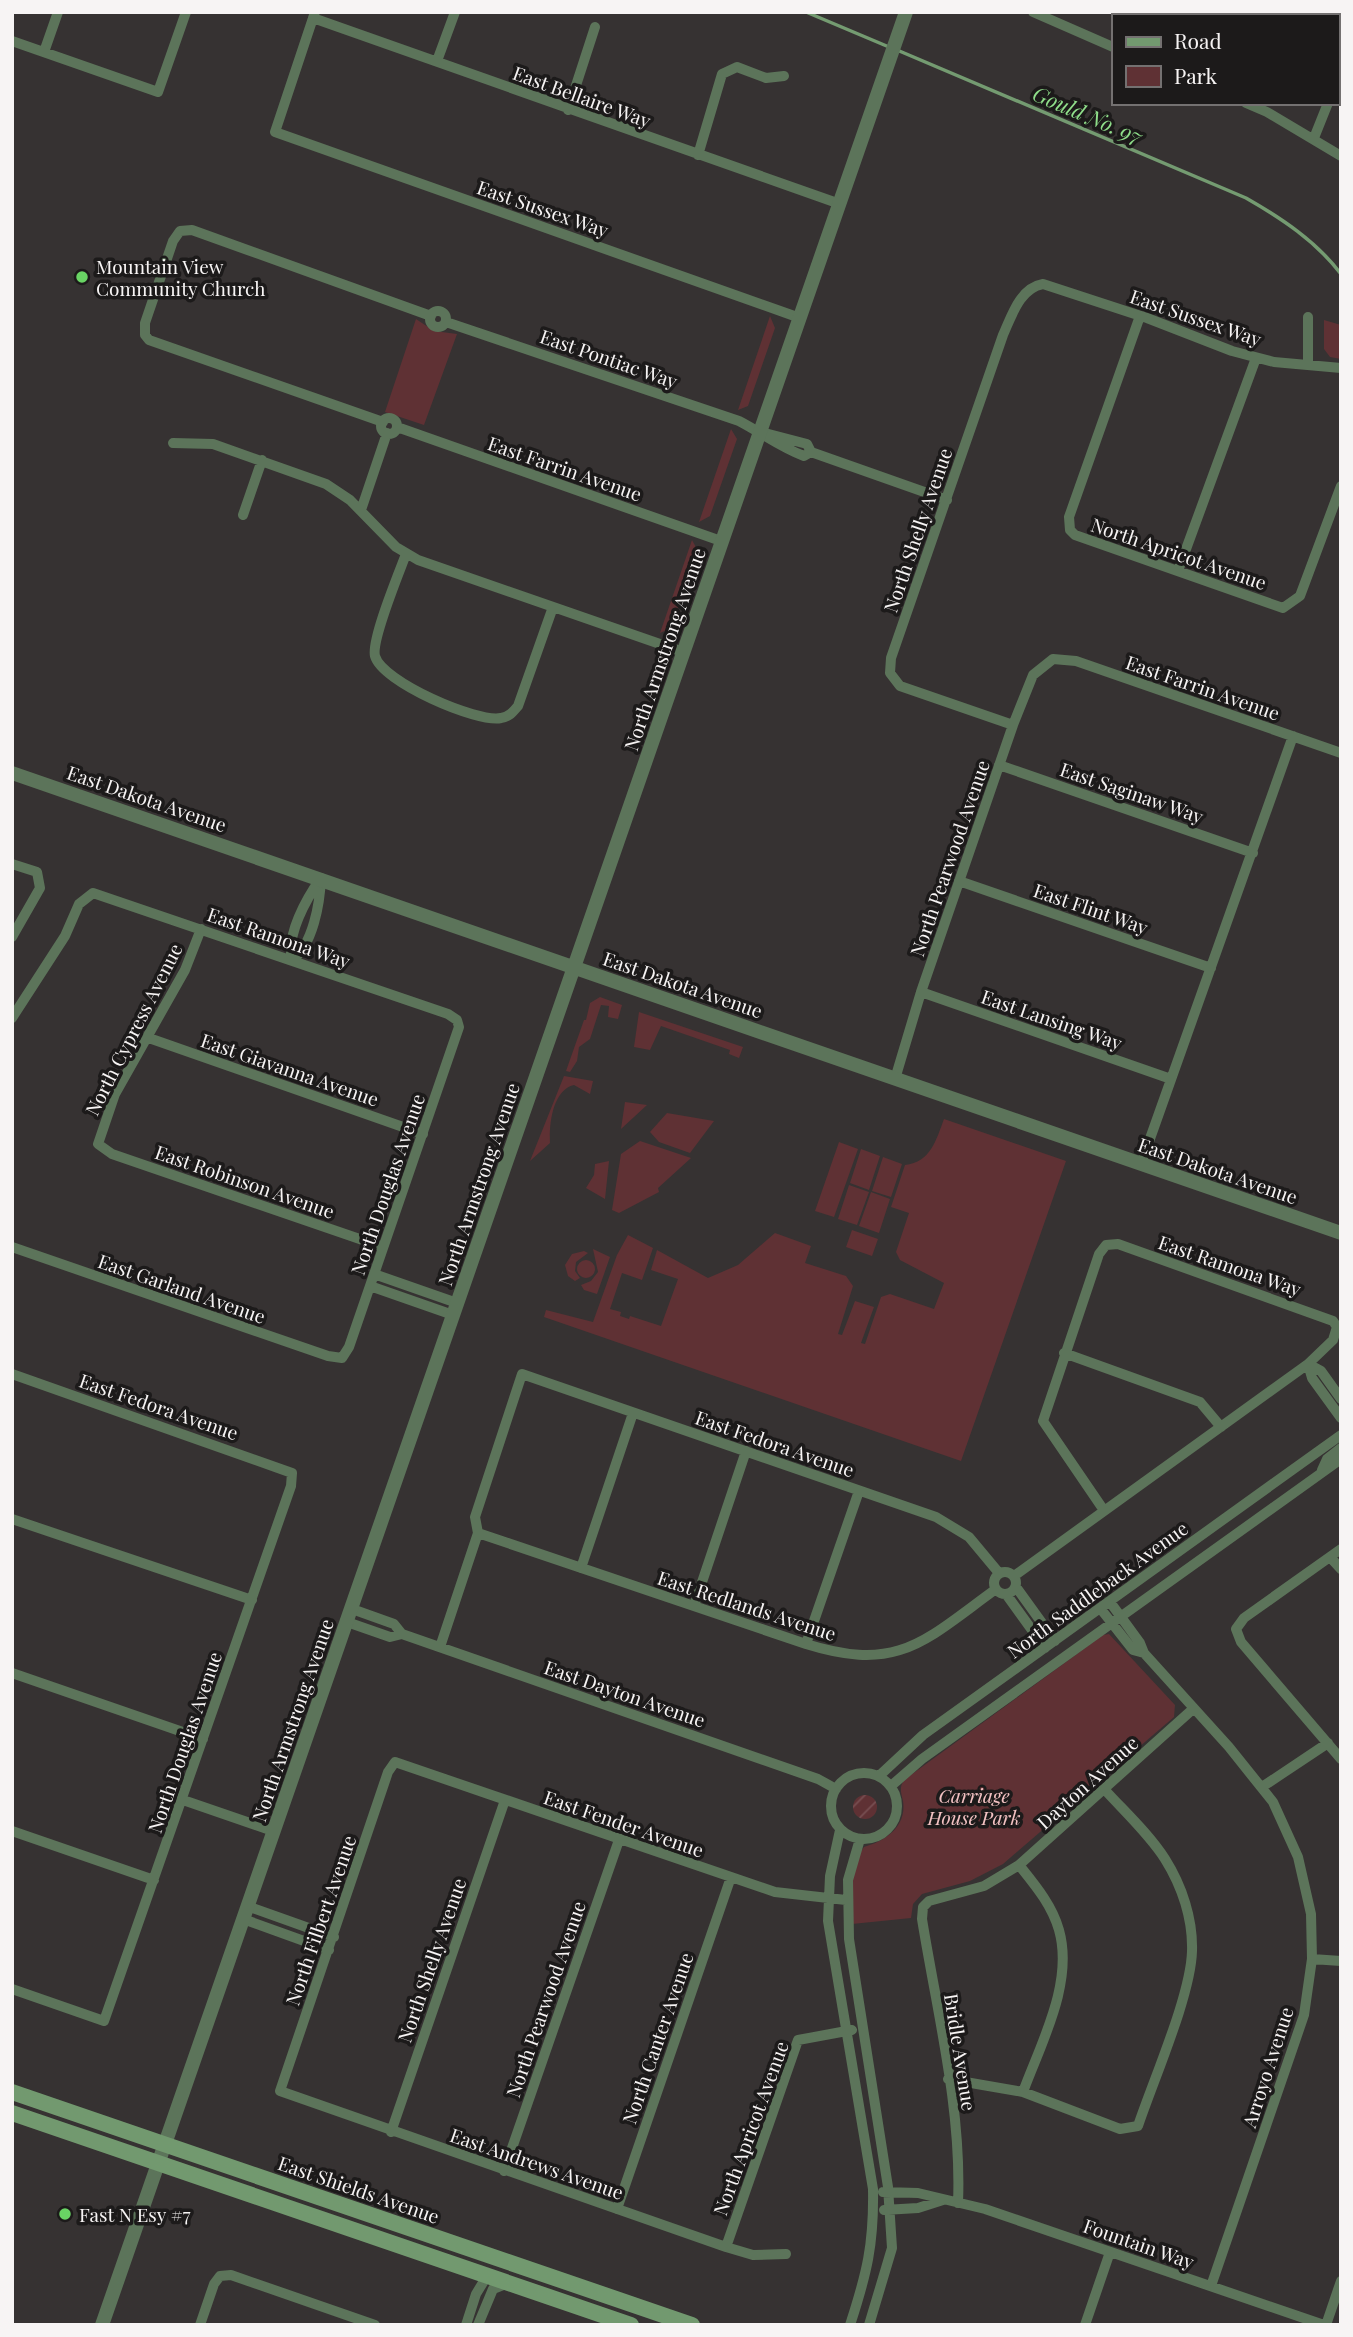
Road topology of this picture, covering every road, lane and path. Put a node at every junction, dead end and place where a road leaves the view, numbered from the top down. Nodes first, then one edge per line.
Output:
1 (58, 12) edge
2 (186, 12) edge
3 (455, 12) edge
4 (906, 12) edge
5 (1033, 12) edge
6 (314, 15) edge
7 (1056, 17) edge
8 (596, 27) dead end
9 (12, 41) edge
10 (1112, 46) edge
11 (44, 52) junction
12 (437, 61) junction
13 (784, 76) dead end
14 (1250, 105) edge
15 (1327, 105) edge
16 (568, 110) junction
17 (1314, 138) junction
18 (698, 155) junction
19 (1341, 156) edge
20 (840, 204) junction
21 (1043, 284) joint
22 (1140, 316) junction
23 (1308, 317) dead end
24 (800, 318) junction
25 (145, 335) joint
26 (1256, 358) junction
27 (1308, 363) junction
28 (1341, 368) edge
29 (389, 428) junction
30 (760, 432) junction
31 (173, 443) dead end
32 (262, 460) junction
33 (1341, 486) edge
34 (947, 500) junction
35 (361, 510) junction
36 (243, 515) dead end
37 (722, 541) junction
38 (406, 554) junction
39 (1178, 571) junction
40 (553, 607) junction
41 (683, 652) junction
42 (1053, 659) joint
43 (1013, 725) junction
44 (1293, 736) junction
45 (1341, 753) edge
46 (999, 765) junction
47 (12, 773) edge
48 (1253, 853) junction
49 (12, 864) edge
50 (321, 878) junction
51 (959, 881) junction
52 (201, 929) junction
53 (12, 937) edge
54 (292, 960) junction
55 (574, 967) junction
56 (1211, 968) junction
57 (921, 992) junction
58 (12, 1018) edge
59 (457, 1020) joint
60 (146, 1037) junction
61 (895, 1079) junction
62 (1171, 1079) junction
63 (423, 1134) junction
64 (98, 1144) joint
65 (1141, 1164) junction
66 (1341, 1233) edge
67 (12, 1247) edge
68 (383, 1247) junction
69 (374, 1274) junction
70 (370, 1286) junction
71 (455, 1309) junction
72 (1337, 1327) joint
73 (1064, 1353) junction
74 (342, 1358) joint
75 (1308, 1364) junction
76 (12, 1374) edge
77 (1341, 1399) edge
78 (634, 1413) junction
79 (1341, 1418) edge
80 (1222, 1427) junction
81 (1341, 1435) edge
82 (1341, 1448) edge
83 (746, 1451) junction
84 (1341, 1459) edge
85 (1321, 1472) junction
86 (292, 1473) joint
87 (859, 1491) junction
88 (1103, 1509) junction
89 (12, 1519) edge
90 (478, 1533) junction
91 (1341, 1549) edge
92 (1330, 1557) junction
93 (581, 1568) junction
94 (1341, 1569) edge
95 (1008, 1587) junction
96 (252, 1600) junction
97 (1105, 1605) junction
98 (694, 1606) junction
99 (349, 1616) junction
100 (1115, 1620) junction
101 (1055, 1640) junction
102 (806, 1644) junction
103 (440, 1647) junction
104 (1045, 1648) junction
105 (12, 1673) edge
106 (1193, 1709) junction
107 (203, 1739) junction
108 (1328, 1743) junction
109 (1341, 1759) edge
110 (395, 1762) joint
111 (878, 1776) junction
112 (891, 1786) junction
113 (1262, 1787) junction
114 (836, 1789) junction
115 (1105, 1790) junction
116 (183, 1800) junction
117 (505, 1800) junction
118 (840, 1830) junction
119 (12, 1831) edge
120 (273, 1831) junction
121 (860, 1839) junction
122 (618, 1840) junction
123 (1019, 1866) junction
124 (731, 1877) junction
125 (154, 1880) junction
126 (828, 1899) junction
127 (846, 1900) junction
128 (923, 1907) joint
129 (245, 1912) junction
130 (334, 1937) junction
131 (329, 1950) junction
132 (1312, 1959) junction
133 (1341, 1961) edge
134 (12, 1989) edge
135 (861, 2029) junction
136 (845, 2032) junction
137 (948, 2079) junction
138 (280, 2091) joint
139 (12, 2092) edge
140 (1023, 2092) junction
141 (12, 2113) edge
142 (391, 2132) junction
143 (164, 2144) junction
144 (158, 2164) junction
145 (504, 2171) junction
146 (889, 2192) junction
147 (873, 2193) junction
148 (943, 2200) junction
149 (958, 2203) junction
150 (617, 2209) junction
151 (874, 2210) junction
152 (890, 2210) junction
153 (726, 2247) junction
154 (1110, 2252) junction
155 (786, 2254) dead end
156 (487, 2276) junction
157 (1341, 2281) edge
158 (508, 2283) junction
159 (1211, 2286) junction
160 (620, 2300) junction
161 (103, 2325) edge
162 (200, 2325) edge
163 (375, 2325) edge
164 (466, 2325) edge
165 (478, 2325) edge
166 (631, 2325) edge
167 (692, 2325) edge
168 (850, 2325) edge
169 (869, 2325) edge
170 (1086, 2325) edge
171 (1325, 2325) edge

1 - 11 street
2 - 11 street
3 - 12 street
4 - 20 street, North Armstrong Avenue
5 - 7 street
6 - 12 street, East Bellaire Way
6 - 24 street, East Sussex Way
7 - 10 street
8 - 16 street
9 - 11 street
12 - 16 street, East Bellaire Way
13 - 18 street
14 - 17 street
15 - 17 street
16 - 18 street, East Bellaire Way
17 - 19 street
18 - 20 street, East Bellaire Way
20 - 24 street, North Armstrong Avenue
21 - 22 street, East Sussex Way
21 - 34 street, North Shelly Avenue
22 - 26 street, East Sussex Way
22 - 39 street, North Apricot Avenue
23 - 27 street
24 - 30 street, North Armstrong Avenue
25 - 29 street, East Farrin Avenue
25 - 30 street, East Pontiac Way
26 - 27 street, East Sussex Way
26 - 39 street
27 - 28 street, East Sussex Way
29 - 35 street
29 - 37 street, East Farrin Avenue
30 - 34 street, East Pontiac Way
30 - 37 street, North Armstrong Avenue
31 - 32 street
32 - 35 street
32 - 36 street
33 - 39 street, North Apricot Avenue
34 - 43 street, North Shelly Avenue
35 - 38 street
37 - 41 street, North Armstrong Avenue
38 - 40 street
38 - 40 street
40 - 41 street
41 - 55 street, North Armstrong Avenue
42 - 43 street, North Pearwood Avenue
42 - 44 street, East Farrin Avenue
43 - 46 street, North Pearwood Avenue
44 - 45 street, East Farrin Avenue
44 - 48 street
46 - 48 street, East Saginaw Way
46 - 51 street, North Pearwood Avenue
47 - 50 street, East Dakota Avenue
48 - 56 street
49 - 53 street
50 - 54 street
50 - 55 street, East Dakota Avenue
51 - 56 street, East Flint Way
51 - 57 street, North Pearwood Avenue
52 - 54 street, East Ramona Way
52 - 58 street, East Ramona Way
52 - 60 street, North Cypress Avenue
54 - 59 street, East Ramona Way
55 - 61 street, East Dakota Avenue
55 - 71 street, North Armstrong Avenue
56 - 62 street
57 - 61 street, North Pearwood Avenue
57 - 62 street, East Lansing Way
59 - 63 street, North Douglas Avenue
60 - 63 street, East Giavanna Avenue
60 - 64 street, North Cypress Avenue
61 - 65 street, East Dakota Avenue
62 - 65 street
63 - 68 street, North Douglas Avenue
64 - 68 street, East Robinson Avenue
65 - 66 street, East Dakota Avenue
67 - 74 street, East Garland Avenue
68 - 69 street, North Douglas Avenue
69 - 70 street, North Douglas Avenue
69 - 71 street
70 - 71 street
70 - 74 street, North Douglas Avenue
71 - 99 street, North Armstrong Avenue
72 - 73 street, East Ramona Way
72 - 75 street, East Redlands Avenue
73 - 80 street
73 - 88 street
75 - 77 street
75 - 79 street
75 - 80 street, East Redlands Avenue
76 - 86 street, East Fedora Avenue
78 - 83 street, East Fedora Avenue
78 - 90 street, East Fedora Avenue
78 - 93 street
80 - 88 street, East Redlands Avenue
81 - 97 street, North Saddleback Avenue
82 - 85 street
83 - 87 street, East Fedora Avenue
83 - 98 street
84 - 85 street, North Saddleback Avenue
85 - 100 street, North Saddleback Avenue
86 - 96 street, North Douglas Avenue
87 - 95 street, East Fedora Avenue
87 - 102 street
88 - 95 street, East Redlands Avenue
89 - 96 street
90 - 93 street, East Redlands Avenue
90 - 103 street
91 - 92 street
92 - 94 street
92 - 108 street
93 - 98 street, East Redlands Avenue
95 - 101 street
95 - 102 street, East Redlands Avenue
95 - 104 street
96 - 107 street, North Douglas Avenue
97 - 100 street, Arroyo Avenue
97 - 101 street, North Saddleback Avenue
98 - 102 street, East Redlands Avenue
99 - 103 street, East Dayton Avenue
99 - 120 street, North Armstrong Avenue
100 - 106 street, Arroyo Avenue
100 - 112 street, North Saddleback Avenue
101 - 104 street, North Saddleback Avenue
103 - 114 street, East Dayton Avenue
104 - 111 street, North Saddleback Avenue
105 - 107 street
106 - 113 street, Arroyo Avenue
106 - 115 street, Dayton Avenue
107 - 116 street, North Douglas Avenue
108 - 109 street
108 - 113 street
110 - 117 street, East Fender Avenue
110 - 130 street, North Filbert Avenue
111 - 112 street
111 - 114 street
112 - 121 street
113 - 132 street, Arroyo Avenue
114 - 118 street
115 - 123 street, Dayton Avenue
115 - 140 street
116 - 120 street
116 - 125 street, North Douglas Avenue
117 - 122 street, East Fender Avenue
117 - 142 street, North Shelly Avenue
118 - 121 street
118 - 126 street
119 - 125 street
120 - 129 street, North Armstrong Avenue
121 - 127 street
122 - 124 street, East Fender Avenue
122 - 145 street, North Pearwood Avenue
123 - 128 street, Dayton Avenue
123 - 140 street
124 - 126 street, East Fender Avenue
124 - 150 street, North Canter Avenue
125 - 134 street, North Douglas Avenue
126 - 127 street, East Fender Avenue
126 - 136 street
127 - 135 street
128 - 137 street, Bridle Avenue
129 - 130 street
129 - 131 street
129 - 143 street, North Armstrong Avenue
130 - 131 street, North Filbert Avenue
131 - 138 street, North Filbert Avenue
132 - 133 street
132 - 159 street, Arroyo Avenue
135 - 136 street, North Apricot Avenue
135 - 146 street
136 - 147 street
136 - 153 street, North Apricot Avenue
137 - 140 street
137 - 149 street, Bridle Avenue
138 - 142 street, East Andrews Avenue
139 - 143 main road, East Shields Avenue
141 - 144 main road
142 - 145 street, East Andrews Avenue
143 - 144 street, North Armstrong Avenue
143 - 160 main road, East Shields Avenue
144 - 156 main road
144 - 161 street, North Armstrong Avenue
145 - 150 street, East Andrews Avenue
146 - 147 street, Fountain Way
146 - 148 street, Fountain Way
146 - 152 street
147 - 151 street
148 - 149 street, Fountain Way
148 - 152 street, Fountain Way
149 - 154 street, Fountain Way
150 - 153 street, East Andrews Avenue
151 - 152 street, Fountain Way
151 - 168 street
152 - 169 street
153 - 155 street, East Andrews Avenue
154 - 159 street, Fountain Way
154 - 170 street
156 - 158 main road
156 - 160 main road
156 - 164 street
157 - 171 street
158 - 165 street
158 - 166 main road
159 - 171 street, Fountain Way
160 - 167 main road, East Shields Avenue
162 - 163 street

